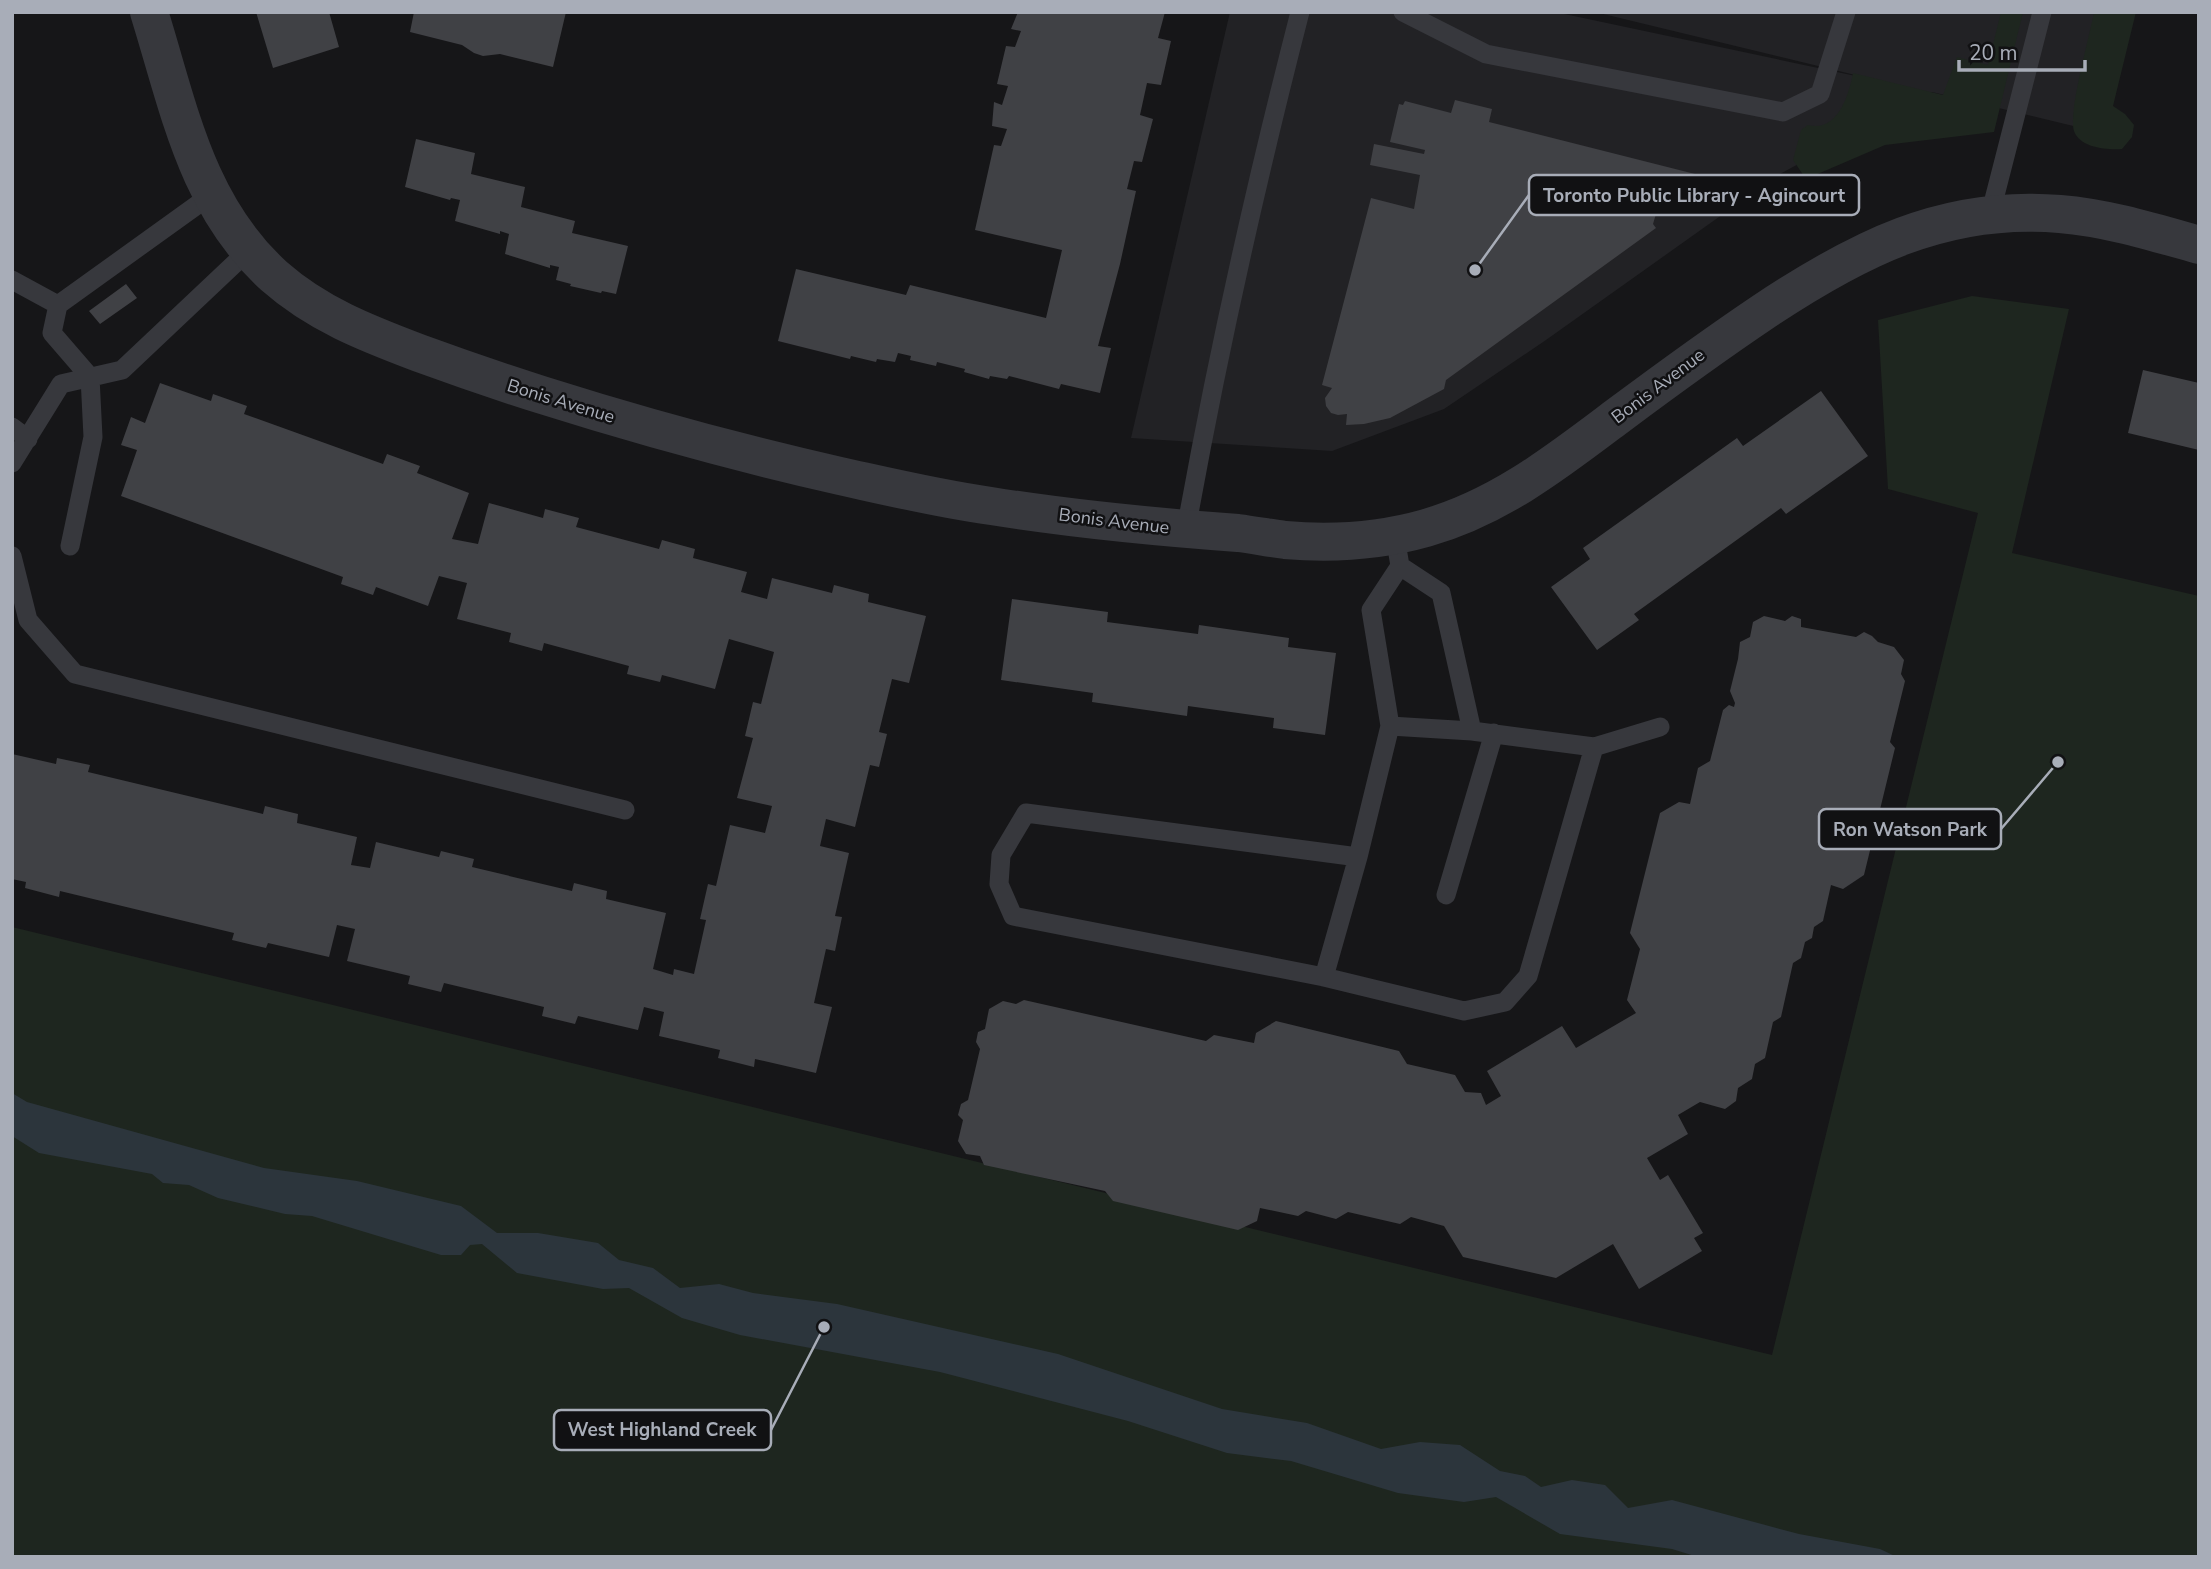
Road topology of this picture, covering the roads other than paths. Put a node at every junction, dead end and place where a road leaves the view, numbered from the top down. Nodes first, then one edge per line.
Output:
1 (149, 12) edge
2 (1300, 12) edge
3 (1403, 12) edge
4 (1846, 12) edge
5 (2042, 12) edge
6 (211, 195) junction
7 (1990, 215) junction
8 (2199, 245) edge
9 (248, 250) junction
10 (12, 280) edge
11 (58, 305) junction
12 (90, 377) junction
13 (20, 433) edge
14 (12, 463) edge
15 (1186, 530) junction
16 (70, 545) dead end
17 (1397, 551) junction
18 (12, 556) edge
19 (1390, 726) junction
20 (1660, 727) dead end
21 (1472, 731) junction
22 (1494, 733) junction
23 (1594, 747) junction
24 (625, 810) dead end
25 (1357, 857) junction
26 (1447, 895) dead end
27 (1324, 977) junction

1 - 6 street, Bonis Avenue
2 - 15 lane
3 - 4 lane
5 - 7 lane
6 - 9 street, Bonis Avenue
6 - 11 lane
7 - 8 street, Bonis Avenue
7 - 17 street, Bonis Avenue
9 - 12 lane
9 - 15 street, Bonis Avenue
10 - 11 lane
11 - 12 lane
12 - 13 lane
12 - 16 lane
13 - 14 lane
15 - 17 street, Bonis Avenue
17 - 19 lane
17 - 21 lane
18 - 24 lane
19 - 21 lane
19 - 25 lane
20 - 23 lane
21 - 22 lane
22 - 23 lane
22 - 26 lane
23 - 27 lane
25 - 27 lane
25 - 27 lane

